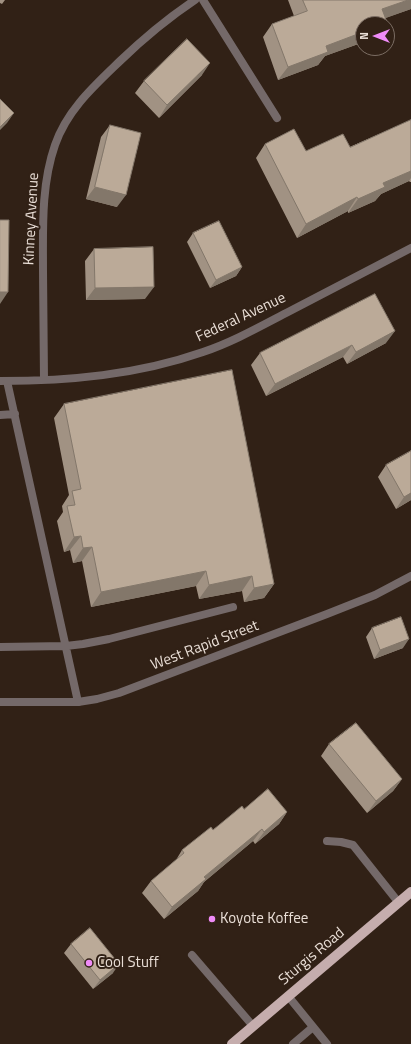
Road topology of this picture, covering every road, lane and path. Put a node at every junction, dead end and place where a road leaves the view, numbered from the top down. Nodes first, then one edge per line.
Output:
1 (195, 0) edge
2 (203, 0) edge
3 (276, 118) dead end
4 (411, 248) edge
5 (44, 380) junction
6 (4, 381) edge
7 (0, 414) edge
8 (15, 414) junction
9 (411, 576) edge
10 (233, 608) dead end
11 (66, 646) junction
12 (0, 647) edge
13 (0, 702) edge
14 (78, 702) junction
15 (327, 841) dead end
16 (411, 892) edge
17 (399, 903) junction
18 (192, 955) dead end
19 (288, 996) junction
20 (253, 1026) junction
21 (313, 1027) junction
22 (232, 1044) edge
23 (293, 1044) edge
24 (327, 1044) edge

1 - 5 street, Kinney Avenue
2 - 3 street
4 - 5 street, Federal Avenue
5 - 6 street, Federal Avenue
6 - 8 street
7 - 8 street
8 - 11 street
9 - 14 street, West Rapid Street
10 - 11 street
11 - 12 street
11 - 14 street
13 - 14 street, West Rapid Street
15 - 17 street
16 - 17 main road, Sturgis Road
17 - 19 main road, Sturgis Road
18 - 20 street
19 - 20 main road, Sturgis Road
19 - 21 street
20 - 22 main road, Sturgis Road
21 - 23 street
21 - 24 street

